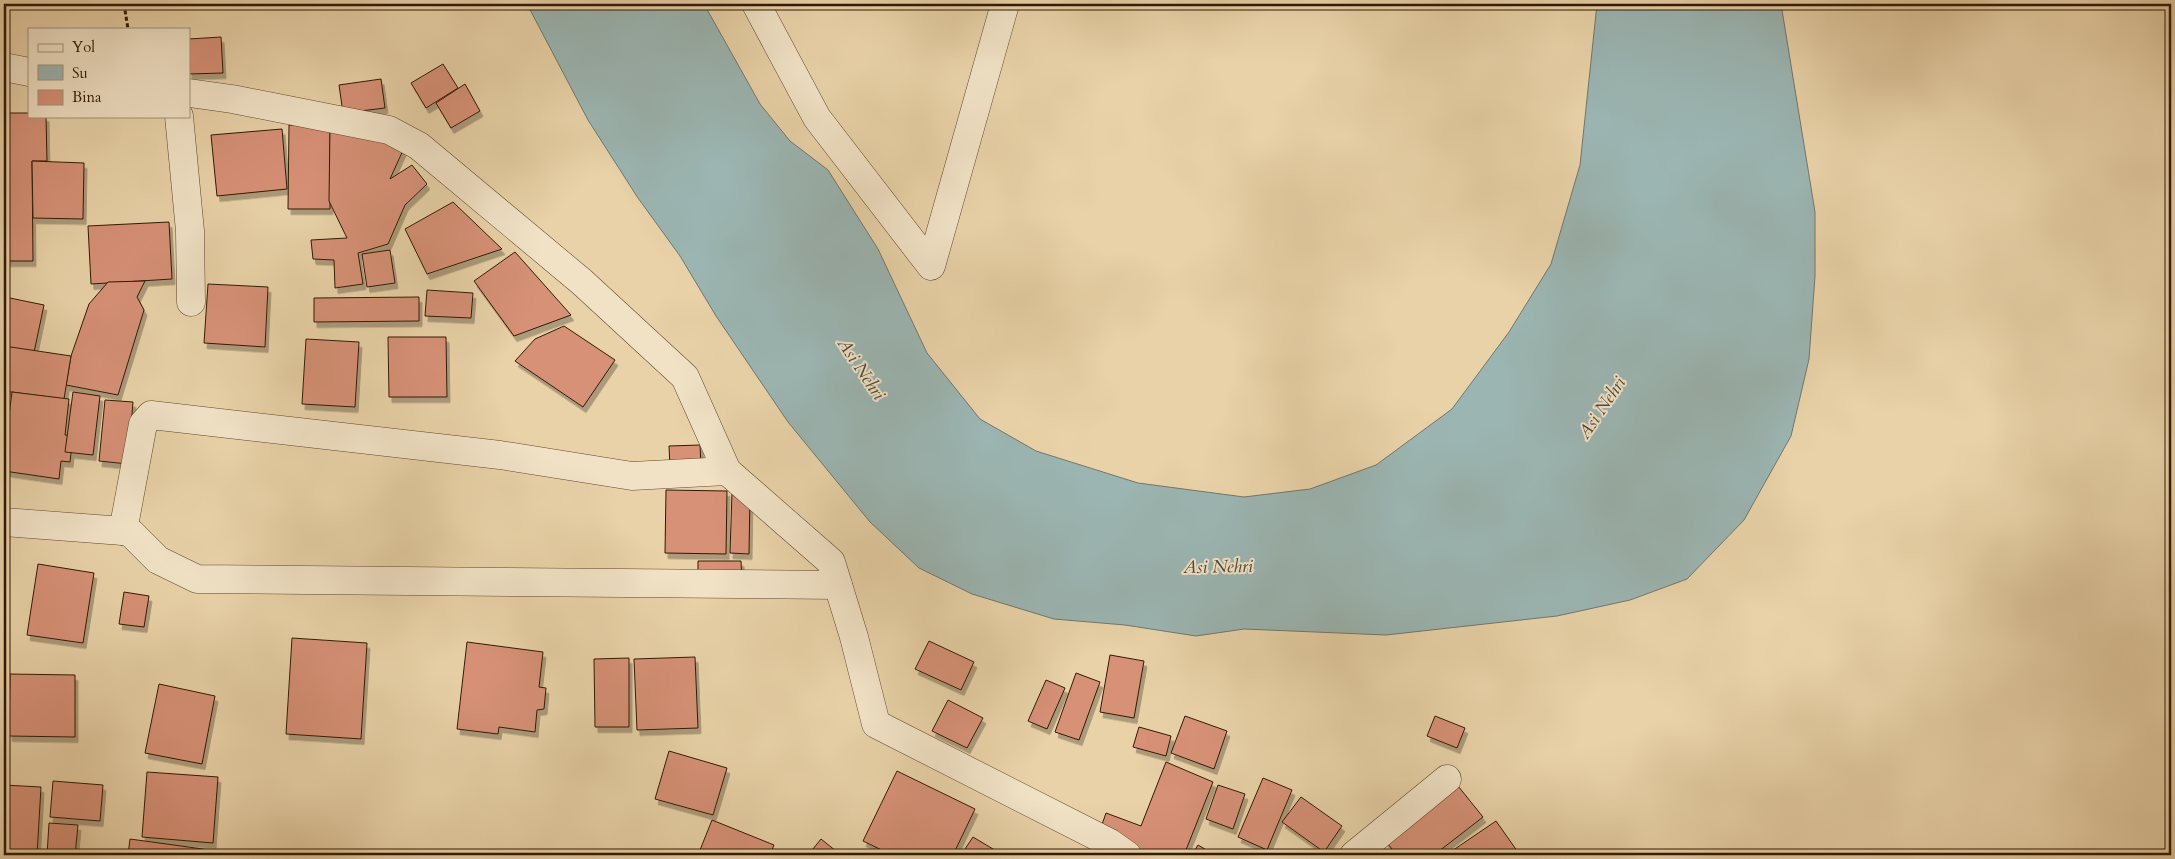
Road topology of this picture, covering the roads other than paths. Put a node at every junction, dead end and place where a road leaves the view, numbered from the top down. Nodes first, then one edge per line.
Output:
1 (756, 4) edge
2 (1005, 4) edge
3 (4, 67) edge
4 (28, 72) edge
5 (190, 93) edge
6 (179, 118) edge
7 (191, 302) dead end
8 (727, 471) junction
9 (4, 522) edge
10 (123, 531) junction
11 (838, 585) junction
12 (1448, 779) dead end
13 (1360, 853) edge
14 (1127, 855) edge

1 - 2 street
3 - 4 street
5 - 8 street
6 - 7 street
8 - 10 street
8 - 11 street
9 - 10 street
10 - 11 street
11 - 14 street
12 - 13 street

